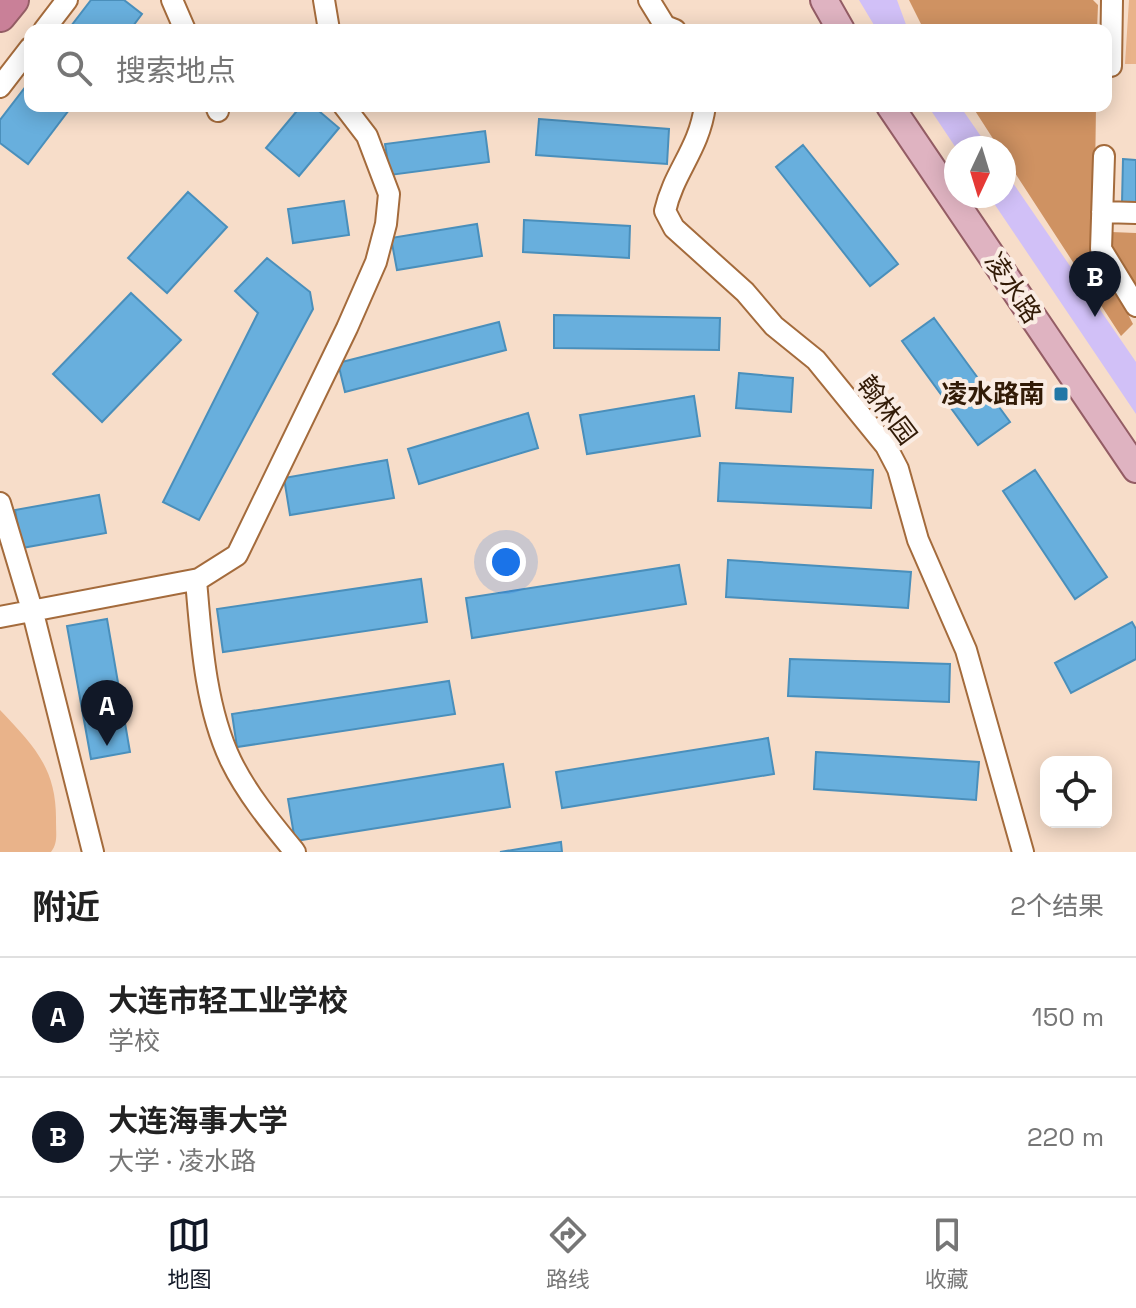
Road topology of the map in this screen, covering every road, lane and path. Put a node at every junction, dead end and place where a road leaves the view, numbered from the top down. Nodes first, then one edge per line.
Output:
1 (13, 0) edge
2 (67, 0) edge
3 (172, 0) edge
4 (324, 0) edge
5 (649, 0) edge
6 (824, 0) edge
7 (1112, 0) edge
8 (0, 16) edge
9 (49, 24) edge
10 (182, 24) edge
11 (328, 24) edge
12 (664, 24) edge
13 (838, 24) edge
14 (1112, 24) edge
15 (24, 56) edge
16 (0, 87) edge
17 (349, 112) edge
18 (704, 112) edge
19 (894, 112) edge
20 (1104, 156) dead end
21 (1102, 212) junction
22 (1136, 213) edge
23 (1136, 306) edge
24 (1136, 469) edge
25 (0, 503) edge
26 (196, 580) junction
27 (33, 613) junction
28 (0, 617) edge
29 (93, 852) edge
30 (295, 852) edge
31 (1023, 852) edge

1 - 8 highway
2 - 9 street
3 - 10 street
4 - 11 street
5 - 12 street
6 - 13 main road
7 - 14 street
15 - 16 street
17 - 26 street
18 - 31 street, 翰林园
19 - 24 main road, 凌水路
20 - 21 street
21 - 22 street
21 - 23 street
25 - 27 street
26 - 27 street
26 - 30 street
27 - 28 street
27 - 29 street

